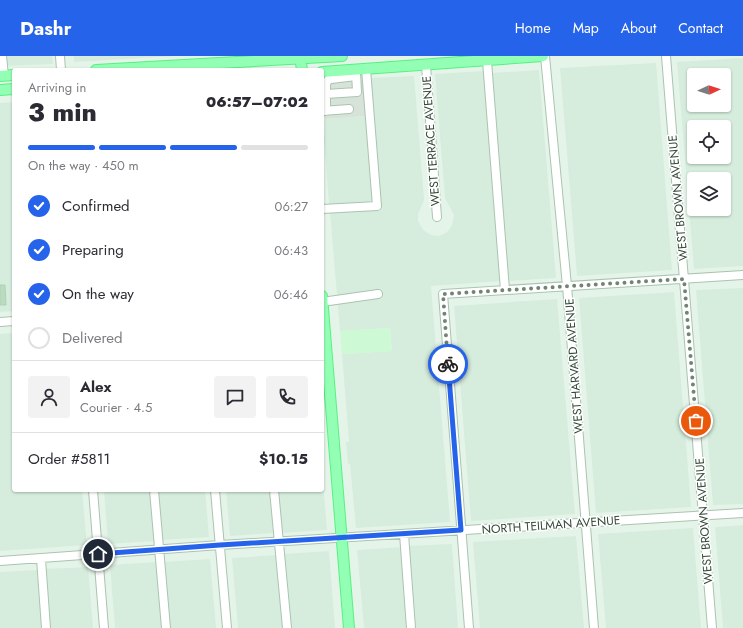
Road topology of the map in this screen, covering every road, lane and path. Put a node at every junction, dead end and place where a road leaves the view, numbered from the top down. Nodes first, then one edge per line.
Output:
1 (2, 56) edge
2 (60, 56) edge
3 (342, 56) edge
4 (544, 56) edge
5 (666, 56) edge
6 (300, 57) edge
7 (487, 61) junction
8 (426, 65) junction
9 (180, 67) edge
10 (61, 68) edge
11 (152, 68) edge
12 (302, 68) edge
13 (324, 72) edge
14 (359, 72) junction
15 (6, 76) edge
16 (12, 89) edge
17 (0, 90) edge
18 (326, 94) junction
19 (349, 109) dead end
20 (324, 111) edge
21 (324, 209) edge
22 (437, 217) dead end
23 (743, 275) edge
24 (684, 279) junction
25 (567, 286) junction
26 (505, 290) junction
27 (378, 294) dead end
28 (324, 302) edge
29 (12, 321) edge
30 (0, 322) edge
31 (324, 327) edge
32 (93, 492) edge
33 (154, 492) edge
34 (215, 492) edge
35 (274, 492) edge
36 (743, 513) edge
37 (703, 516) junction
38 (586, 523) junction
39 (461, 530) junction
40 (404, 534) junction
41 (341, 538) junction
42 (279, 542) junction
43 (220, 545) junction
44 (159, 550) junction
45 (98, 554) junction
46 (41, 559) junction
47 (0, 561) edge
48 (46, 628) edge
49 (104, 628) edge
50 (166, 628) edge
51 (227, 628) edge
52 (287, 628) edge
53 (348, 628) edge
54 (411, 628) edge
55 (468, 628) edge
56 (594, 628) edge
57 (712, 628) edge

1 - 15 street
2 - 10 street
3 - 6 main road
4 - 7 main road
4 - 25 street, WEST HARVARD AVENUE
5 - 24 street, WEST BROWN AVENUE
6 - 9 main road
6 - 12 main road
7 - 8 main road
7 - 26 street
8 - 14 main road
8 - 22 street, WEST TERRACE AVENUE
9 - 11 main road
13 - 14 main road
14 - 18 street
14 - 18 street
14 - 21 street
16 - 17 main road
18 - 20 street
19 - 20 street
23 - 24 street
24 - 25 street
24 - 37 street, WEST BROWN AVENUE
25 - 26 street
25 - 38 street, WEST HARVARD AVENUE
26 - 39 street
27 - 28 street
29 - 30 street
31 - 41 main road
32 - 45 street
33 - 44 street
34 - 43 street
35 - 42 street
36 - 37 street, NORTH TEILMAN AVENUE
37 - 38 street, NORTH TEILMAN AVENUE
37 - 57 street, WEST BROWN AVENUE
38 - 39 street, NORTH TEILMAN AVENUE
38 - 56 street, WEST HARVARD AVENUE
39 - 40 street, NORTH TEILMAN AVENUE
39 - 55 street
40 - 41 street, NORTH TEILMAN AVENUE
40 - 54 street
41 - 42 street, NORTH TEILMAN AVENUE
41 - 53 main road
42 - 43 street, NORTH TEILMAN AVENUE
42 - 52 street
43 - 44 street, NORTH TEILMAN AVENUE
43 - 51 street
44 - 45 street, NORTH TEILMAN AVENUE
44 - 50 street
45 - 46 street, NORTH TEILMAN AVENUE
45 - 49 street
46 - 47 street, NORTH TEILMAN AVENUE
46 - 48 street

